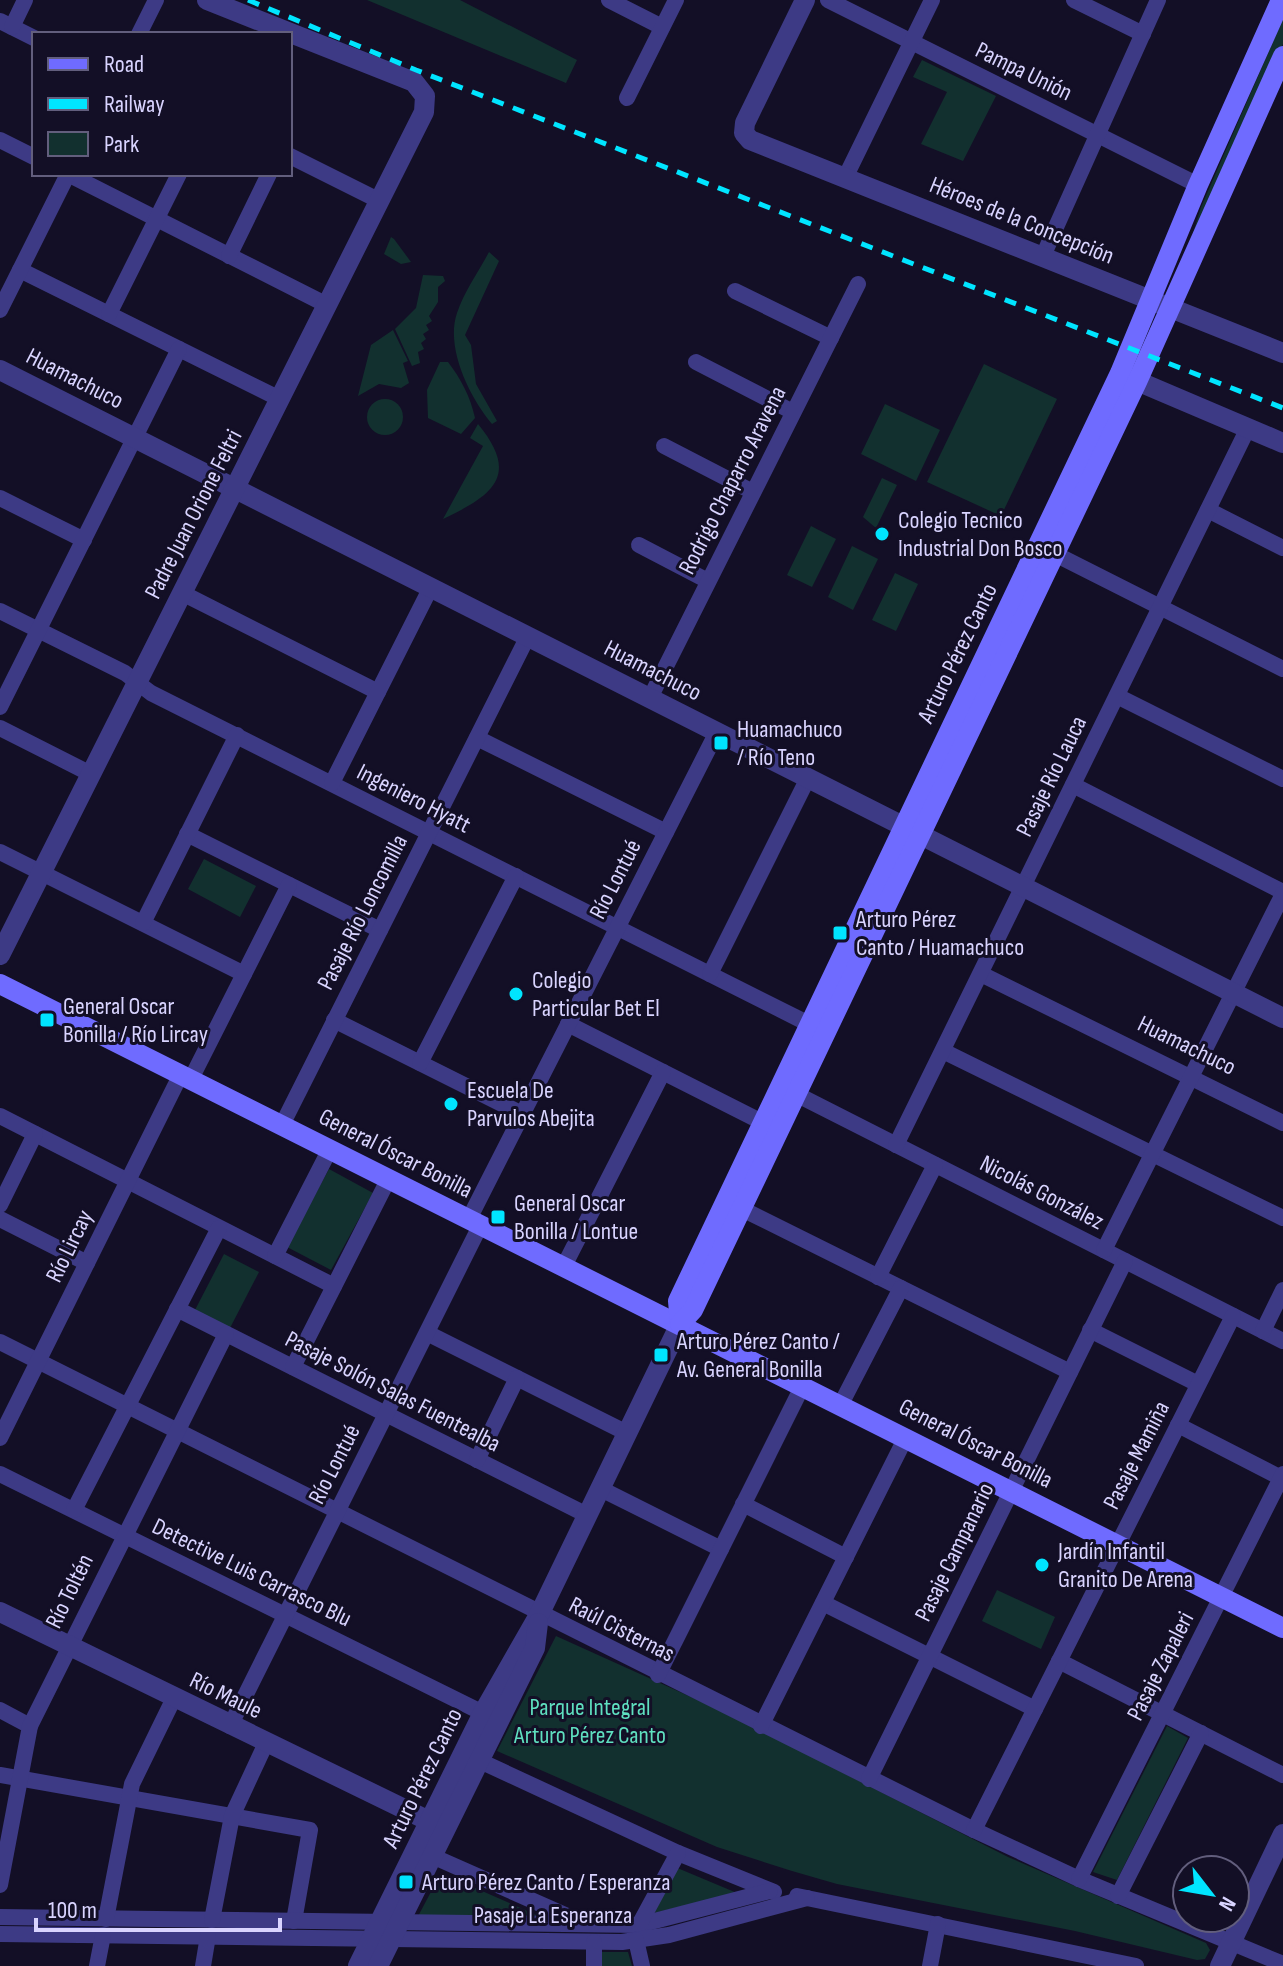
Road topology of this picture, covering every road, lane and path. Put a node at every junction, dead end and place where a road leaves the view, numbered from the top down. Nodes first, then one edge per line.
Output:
1 (25, 0) edge
2 (156, 0) edge
3 (207, 0) edge
4 (609, 0) edge
5 (676, 0) edge
6 (805, 0) edge
7 (828, 0) edge
8 (932, 0) edge
9 (1074, 0) edge
10 (1158, 0) edge
11 (1281, 0) edge
12 (6, 24) edge
13 (254, 27) edge
14 (662, 27) junction
15 (140, 32) edge
16 (1143, 34) junction
17 (32, 37) edge
18 (292, 40) edge
19 (912, 42) junction
20 (1283, 56) edge
21 (627, 98) dead end
22 (1098, 134) junction
23 (0, 140) edge
24 (32, 156) edge
25 (292, 157) edge
26 (67, 176) edge
27 (72, 176) edge
28 (178, 176) edge
29 (268, 176) edge
30 (845, 178) junction
31 (1198, 185) junction
32 (380, 201) junction
33 (157, 219) junction
34 (229, 256) junction
35 (1043, 256) junction
36 (20, 270) junction
37 (858, 284) dead end
38 (735, 291) dead end
39 (1159, 304) junction
40 (327, 305) junction
41 (0, 310) edge
42 (109, 314) junction
43 (831, 338) junction
44 (179, 349) junction
45 (1283, 353) edge
46 (696, 362) dead end
47 (0, 370) edge
48 (1128, 377) junction
49 (280, 399) junction
50 (793, 412) junction
51 (1248, 428) junction
52 (135, 437) junction
53 (1283, 443) edge
54 (664, 446) dead end
55 (235, 488) junction
56 (753, 492) junction
57 (0, 498) edge
58 (1208, 510) junction
59 (84, 540) junction
60 (639, 545) dead end
61 (1283, 548) edge
62 (1055, 554) junction
63 (708, 581) junction
64 (431, 587) junction
65 (182, 593) junction
66 (1160, 608) junction
67 (0, 611) edge
68 (38, 630) junction
69 (528, 636) junction
70 (1283, 669) edge
71 (137, 683) junction
72 (378, 692) junction
73 (1117, 696) junction
74 (650, 698) junction
75 (0, 707) edge
76 (0, 728) edge
77 (717, 732) junction
78 (237, 735) junction
79 (477, 738) junction
80 (91, 774) junction
81 (808, 778) junction
82 (1283, 779) edge
83 (332, 783) junction
84 (1073, 785) junction
85 (912, 831) junction
86 (666, 832) junction
87 (429, 833) junction
88 (187, 834) junction
89 (0, 852) edge
90 (42, 872) junction
91 (516, 876) junction
92 (289, 885) junction
93 (1023, 887) junction
94 (1283, 893) edge
95 (143, 923) junction
96 (617, 927) junction
97 (380, 930) junction
98 (0, 955) edge
99 (244, 974) junction
100 (710, 974) junction
101 (981, 974) junction
102 (0, 984) edge
103 (1233, 993) junction
104 (1283, 1018) edge
105 (334, 1020) junction
106 (568, 1024) junction
107 (809, 1024) junction
108 (943, 1051) junction
109 (420, 1063) junction
110 (663, 1072) junction
111 (1191, 1076) junction
112 (186, 1077) junction
113 (788, 1090) junction
114 (522, 1114) junction
115 (0, 1116) edge
116 (762, 1122) junction
117 (1283, 1123) edge
118 (282, 1125) junction
119 (35, 1134) junction
120 (896, 1145) junction
121 (330, 1149) junction
122 (1152, 1154) junction
123 (935, 1165) junction
124 (389, 1178) junction
125 (128, 1181) junction
126 (0, 1205) edge
127 (742, 1209) junction
128 (1283, 1218) edge
129 (0, 1219) edge
130 (475, 1222) junction
131 (219, 1228) junction
132 (1104, 1250) junction
133 (275, 1256) junction
134 (1125, 1261) junction
135 (87, 1263) junction
136 (564, 1266) junction
137 (878, 1277) junction
138 (334, 1286) junction
139 (901, 1288) junction
140 (1283, 1290) edge
141 (177, 1309) junction
142 (1233, 1316) junction
143 (680, 1324) junction
144 (1090, 1330) junction
145 (1263, 1331) junction
146 (427, 1333) junction
147 (226, 1334) junction
148 (1283, 1341) edge
149 (0, 1342) edge
150 (38, 1361) junction
151 (293, 1367) junction
152 (1070, 1372) junction
153 (517, 1378) junction
154 (1198, 1384) junction
155 (803, 1385) junction
156 (841, 1404) junction
157 (127, 1406) junction
158 (386, 1414) junction
159 (1178, 1425) junction
160 (176, 1431) junction
161 (627, 1433) junction
162 (906, 1437) junction
163 (0, 1438) edge
164 (477, 1460) junction
165 (0, 1474) edge
166 (1282, 1477) edge
167 (599, 1488) junction
168 (1011, 1490) junction
169 (743, 1504) junction
170 (74, 1510) junction
171 (337, 1513) junction
172 (587, 1515) junction
173 (123, 1535) junction
174 (1118, 1543) junction
175 (721, 1549) junction
176 (846, 1557) junction
177 (1222, 1596) junction
178 (823, 1603) junction
179 (0, 1612) edge
180 (286, 1615) junction
181 (539, 1615) junction
182 (1283, 1628) edge
183 (68, 1646) junction
184 (929, 1656) junction
185 (1059, 1661) junction
186 (658, 1675) junction
187 (174, 1698) junction
188 (1035, 1709) junction
189 (0, 1710) edge
190 (483, 1713) junction
191 (1163, 1714) junction
192 (30, 1726) junction
193 (230, 1726) junction
194 (761, 1726) junction
195 (1201, 1733) junction
196 (266, 1743) junction
197 (480, 1761) junction
198 (0, 1775) edge
199 (1283, 1775) edge
200 (20, 1778) junction
201 (869, 1779) junction
202 (128, 1797) junction
203 (232, 1816) junction
204 (6, 1821) edge
205 (431, 1822) junction
206 (974, 1830) junction
207 (1283, 1834) edge
208 (678, 1853) junction
209 (432, 1856) junction
210 (1079, 1879) junction
211 (0, 1885) edge
212 (770, 1891) junction
213 (1118, 1896) junction
214 (807, 1898) junction
215 (0, 1917) edge
216 (294, 1921) junction
217 (938, 1924) junction
218 (104, 1927) junction
219 (210, 1928) junction
220 (385, 1930) junction
221 (638, 1932) junction
222 (0, 1934) edge
223 (592, 1934) junction
224 (1230, 1943) junction
225 (1283, 1964) edge
226 (1223, 1965) edge
227 (97, 1966) edge
228 (203, 1966) edge
229 (358, 1966) edge
230 (378, 1966) edge
231 (594, 1966) edge
232 (642, 1966) edge
233 (930, 1966) edge
234 (1136, 1966) edge

1 - 12 street
2 - 15 street
3 - 13 street
4 - 14 street
5 - 14 street
6 - 30 street, Héroes de la Concepción
7 - 19 street, Pampa Unión
8 - 19 street
9 - 16 street
10 - 16 street
11 - 31 main road, Arturo Pérez Canto
12 - 17 street
14 - 21 street
16 - 22 street
18 - 32 street, Padre Juan Orione Feltri
19 - 22 street, Pampa Unión
19 - 30 street
20 - 39 main road, Arturo Pérez Canto
22 - 31 street, Pampa Unión
22 - 35 street
23 - 24 street
25 - 32 street
26 - 36 street
27 - 33 street
28 - 33 street
29 - 34 street
30 - 35 street, Héroes de la Concepción
31 - 39 main road, Arturo Pérez Canto
32 - 40 street, Padre Juan Orione Feltri
33 - 34 street
33 - 42 street
34 - 40 street
35 - 39 street, Héroes de la Concepción
36 - 41 street
36 - 42 street
37 - 43 street, Rodrigo Chaparro Aravena
38 - 43 street
39 - 45 street, Héroes de la Concepción
39 - 48 main road, Arturo Pérez Canto
40 - 49 street, Padre Juan Orione Feltri
42 - 44 street
43 - 50 street, Rodrigo Chaparro Aravena
44 - 49 street
44 - 52 street
46 - 50 street
47 - 52 street, Huamachuco
48 - 51 street
48 - 62 main road, Arturo Pérez Canto
48 - 85 main road, Arturo Pérez Canto
49 - 55 street, Padre Juan Orione Feltri
50 - 56 street, Rodrigo Chaparro Aravena
51 - 53 street
51 - 58 street, Pasaje Río Lauca
52 - 55 street, Huamachuco
52 - 59 street
54 - 56 street
55 - 64 street, Huamachuco
55 - 65 street, Padre Juan Orione Feltri
56 - 63 street, Rodrigo Chaparro Aravena
57 - 59 street
58 - 61 street
58 - 66 street, Pasaje Río Lauca
59 - 68 street
60 - 63 street
62 - 66 street
62 - 85 main road, Arturo Pérez Canto
63 - 74 street, Rodrigo Chaparro Aravena
64 - 69 street, Huamachuco
64 - 72 street
65 - 71 street, Padre Juan Orione Feltri
65 - 72 street
66 - 70 street
66 - 73 street, Pasaje Río Lauca
67 - 68 street, Ingeniero Hyatt
68 - 71 street, Ingeniero Hyatt
68 - 75 street
69 - 74 street, Huamachuco
69 - 79 street, Pasaje Río Loncomilla
71 - 78 street, Ingeniero Hyatt
71 - 80 street, Padre Juan Orione Feltri
72 - 83 street
73 - 82 street
73 - 84 street, Pasaje Río Lauca
74 - 77 street, Huamachuco
76 - 80 street
77 - 81 street, Huamachuco
77 - 86 street, Río Lontué
78 - 83 street, Ingeniero Hyatt
78 - 88 street
79 - 86 street
79 - 87 street, Pasaje Río Loncomilla
80 - 90 street, Padre Juan Orione Feltri
81 - 85 street, Huamachuco
81 - 100 street
83 - 87 street, Ingeniero Hyatt
84 - 93 street, Pasaje Río Lauca
84 - 94 street
85 - 93 street, Huamachuco
85 - 107 main road, Arturo Pérez Canto
85 - 113 main road, Arturo Pérez Canto
86 - 96 street, Río Lontué
87 - 91 street, Ingeniero Hyatt
87 - 97 street, Pasaje Río Loncomilla
88 - 92 street
88 - 95 street
89 - 90 street
90 - 95 street
90 - 98 street, Padre Juan Orione Feltri
91 - 96 street, Ingeniero Hyatt
91 - 109 street
92 - 97 street
92 - 99 street, Río Lircay
93 - 101 street, Pasaje Río Lauca
93 - 103 street, Huamachuco
94 - 103 street
95 - 99 street
96 - 100 street, Ingeniero Hyatt
96 - 106 street, Río Lontué
97 - 105 street, Pasaje Río Loncomilla
99 - 112 street, Río Lircay
100 - 107 street, Ingeniero Hyatt
101 - 108 street, Pasaje Río Lauca
101 - 111 street, Huamachuco
102 - 112 main road, General Óscar Bonilla
103 - 104 street, Huamachuco
103 - 111 street
105 - 109 street
105 - 118 street, Pasaje Río Loncomilla
106 - 110 street
106 - 114 street, Río Lontué
107 - 113 main road, Arturo Pérez Canto
108 - 120 street, Pasaje Río Lauca
108 - 122 street
109 - 114 street
110 - 116 street
110 - 136 street
111 - 117 street, Huamachuco
111 - 122 street
112 - 118 main road, General Óscar Bonilla
112 - 125 street, Río Lircay
113 - 116 main road, Arturo Pérez Canto
113 - 120 street, Nicolás González
113 - 127 main road, Arturo Pérez Canto
114 - 130 street, Río Lontué
115 - 119 street
116 - 143 main road, Arturo Pérez Canto
118 - 121 main road, General Óscar Bonilla
119 - 125 street
119 - 126 street
120 - 123 street, Nicolás González
121 - 124 main road, General Óscar Bonilla
121 - 133 street
122 - 128 street
122 - 132 street
123 - 132 street, Nicolás González
123 - 137 street
124 - 130 main road, General Óscar Bonilla
124 - 138 street
125 - 131 street
125 - 135 street, Río Lircay
127 - 137 street
127 - 143 main road, Arturo Pérez Canto
129 - 135 street
130 - 136 main road, General Óscar Bonilla
130 - 146 street, Río Lontué
131 - 133 street
131 - 141 street
132 - 134 street, Nicolás González
133 - 138 street
134 - 142 street, Nicolás González
134 - 144 street, Pasaje Campanario
135 - 150 street, Río Lircay
136 - 143 main road, General Óscar Bonilla
137 - 139 street
138 - 151 street
139 - 152 street
139 - 156 street
140 - 145 street
141 - 147 street, Pasaje Solón Salas Fuentealba
141 - 157 street
142 - 145 street, Nicolás González
142 - 154 street, Pasaje Mamiña
143 - 155 main road, General Óscar Bonilla
143 - 161 street, Arturo Pérez Canto
144 - 152 street, Pasaje Campanario
144 - 154 street
145 - 148 street, Nicolás González
146 - 153 street
146 - 158 street, Río Lontué
147 - 151 street, Pasaje Solón Salas Fuentealba
147 - 160 street, Río Toltén
149 - 150 street, Raúl Cisternas
150 - 157 street, Raúl Cisternas
150 - 163 street, Río Lircay
151 - 158 street, Pasaje Solón Salas Fuentealba
152 - 168 street, Pasaje Campanario
153 - 161 street
153 - 164 street
154 - 159 street, Pasaje Mamiña
155 - 156 main road, General Óscar Bonilla
155 - 169 street
156 - 162 main road, General Óscar Bonilla
157 - 160 street, Raúl Cisternas
157 - 170 street
158 - 164 street, Pasaje Solón Salas Fuentealba
158 - 171 street, Río Lontué
159 - 166 street
159 - 174 street, Pasaje Mamiña
160 - 171 street, Raúl Cisternas
160 - 173 street, Río Toltén
161 - 167 street, Arturo Pérez Canto
162 - 168 main road, General Óscar Bonilla
162 - 176 street
164 - 172 street, Pasaje Solón Salas Fuentealba
165 - 170 street, Detective Luis Carrasco Blu
166 - 177 street, Pasaje Zapaleri
167 - 172 street, Arturo Pérez Canto
167 - 175 street
168 - 174 main road, General Óscar Bonilla
168 - 184 street, Pasaje Campanario
169 - 175 street
169 - 176 street
170 - 173 street, Detective Luis Carrasco Blu
171 - 180 street, Río Lontué
171 - 181 street, Raúl Cisternas
172 - 181 street, Arturo Pérez Canto
173 - 180 street, Detective Luis Carrasco Blu
173 - 183 street, Río Toltén
174 - 177 main road, General Óscar Bonilla
174 - 185 street, Pasaje Mamiña
175 - 186 street
176 - 178 street
177 - 182 main road, General Óscar Bonilla
177 - 191 street, Pasaje Zapaleri
178 - 184 street
178 - 194 street
179 - 183 street, Río Maule
180 - 190 street, Detective Luis Carrasco Blu
180 - 193 street, Río Lontué
181 - 186 street, Raúl Cisternas
181 - 190 street, Arturo Pérez Canto
181 - 197 street, Arturo Pérez Canto
183 - 187 street, Río Maule
183 - 192 street, Río Toltén
184 - 188 street
184 - 201 street, Pasaje Campanario
185 - 188 street, Pasaje Mamiña
185 - 191 street
186 - 194 street, Raúl Cisternas
187 - 193 street, Río Maule
187 - 202 street
188 - 206 street, Pasaje Mamiña
189 - 192 street
190 - 205 street, Arturo Pérez Canto
191 - 195 street
191 - 210 street, Pasaje Zapaleri
192 - 200 street, Río Toltén
193 - 196 street, Río Maule
194 - 201 street, Raúl Cisternas
195 - 199 street
195 - 213 street
196 - 203 street
196 - 205 street, Río Maule
197 - 208 street
197 - 209 street, Arturo Pérez Canto
198 - 200 street
200 - 202 street
200 - 204 street, Río Toltén
201 - 206 street, Raúl Cisternas
202 - 203 street
202 - 218 street
203 - 216 street
203 - 219 street
204 - 211 street, Río Toltén
205 - 220 street, Arturo Pérez Canto
206 - 210 street, Raúl Cisternas
207 - 224 street
208 - 212 street
208 - 221 street
209 - 220 street, Arturo Pérez Canto
209 - 223 street
210 - 213 street, Raúl Cisternas
212 - 214 street
212 - 221 street, Pasaje La Esperanza
213 - 224 street, Raúl Cisternas
214 - 217 street
214 - 221 street, Pasaje La Esperanza
215 - 218 street
216 - 219 street
216 - 220 street
217 - 233 street
217 - 234 street
218 - 219 street
218 - 222 street
218 - 227 street
219 - 220 street
219 - 228 street
220 - 223 street, Pasaje La Esperanza
220 - 229 street, Arturo Pérez Canto
220 - 230 street, Arturo Pérez Canto
221 - 223 street, Pasaje La Esperanza
221 - 232 street
223 - 231 street
224 - 225 street, Raúl Cisternas
224 - 226 street

